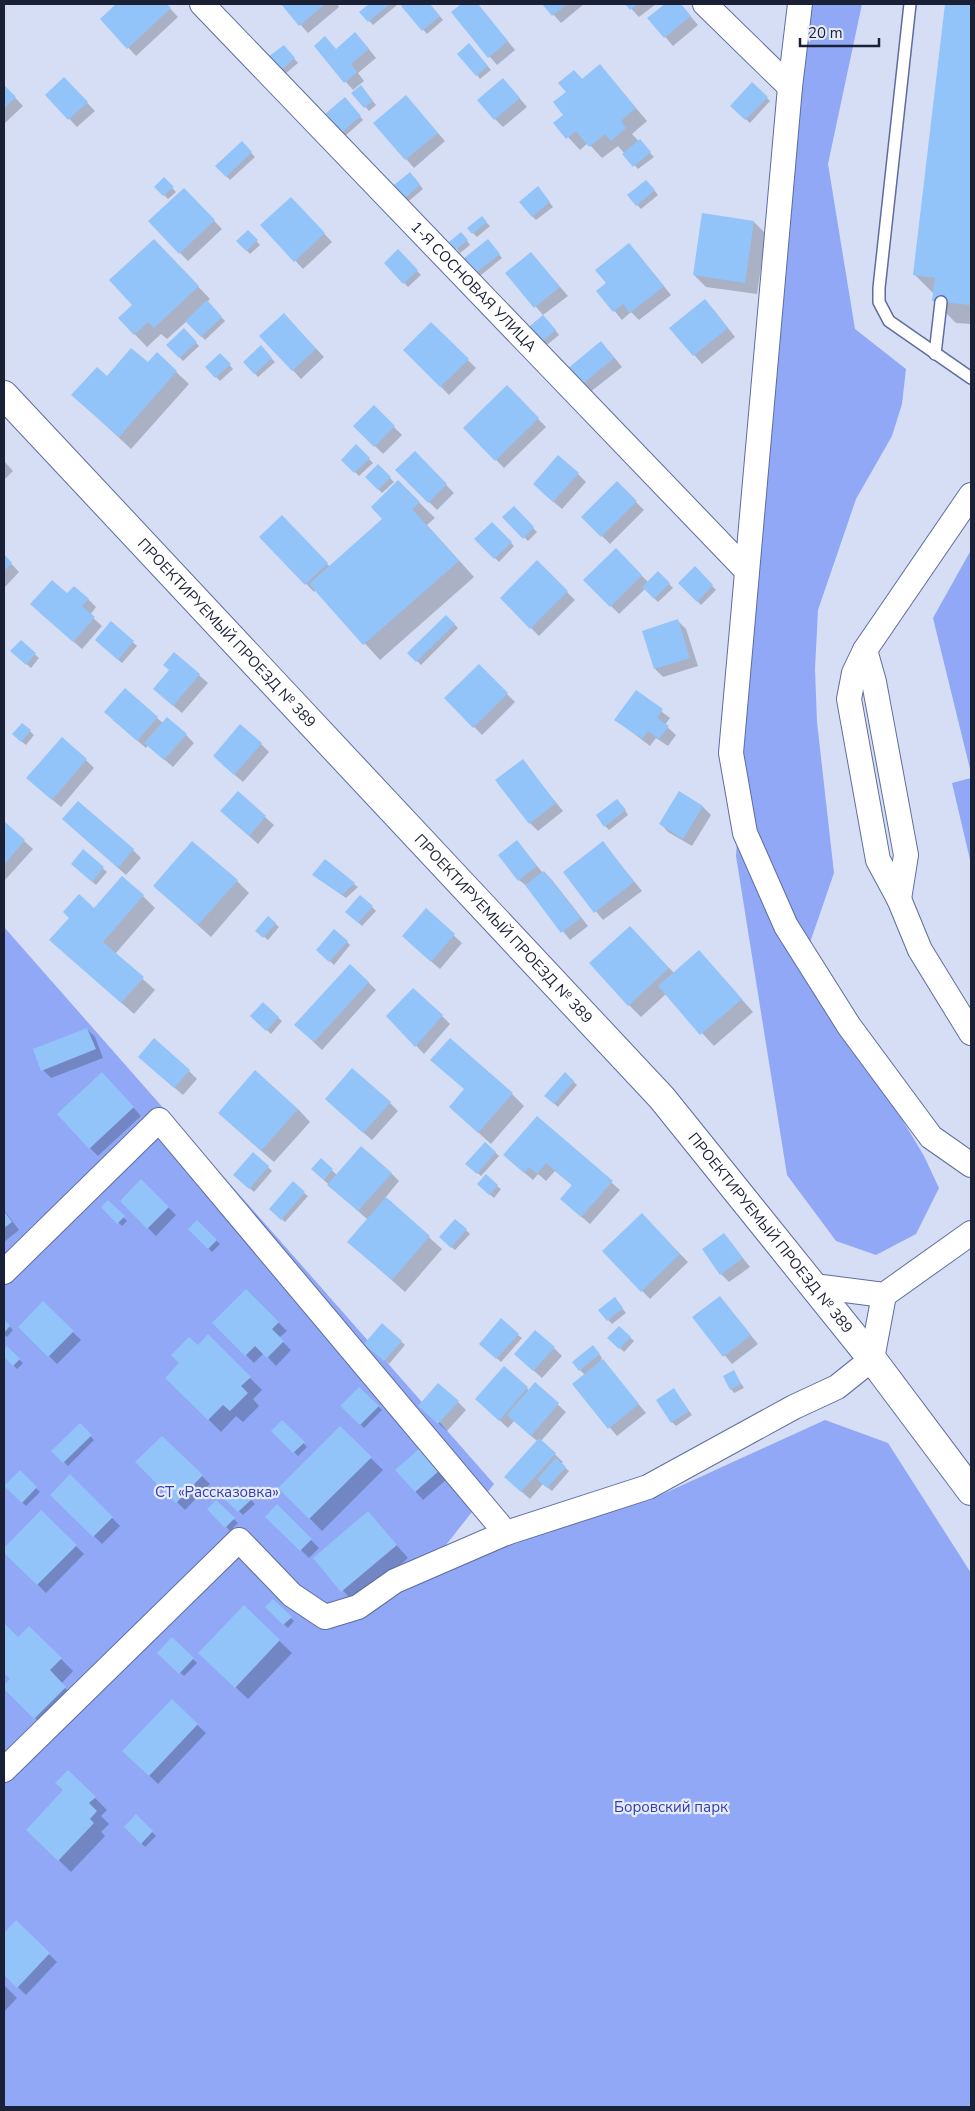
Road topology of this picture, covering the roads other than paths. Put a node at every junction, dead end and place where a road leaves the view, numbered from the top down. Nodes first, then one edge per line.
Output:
1 (202, 4) edge
2 (705, 4) edge
3 (800, 4) edge
4 (910, 4) edge
5 (790, 87) junction
6 (941, 302) dead end
7 (935, 354) junction
8 (971, 378) edge
9 (4, 395) edge
10 (971, 496) edge
11 (747, 571) junction
12 (971, 1033) edge
13 (971, 1165) edge
14 (971, 1233) edge
15 (4, 1272) edge
16 (814, 1286) junction
17 (884, 1295) junction
18 (872, 1359) junction
19 (971, 1491) edge
20 (506, 1533) junction
21 (4, 1770) edge

1 - 11 street, 1-Я СОСНОВАЯ УЛИЦА
2 - 5 street
3 - 5 street
4 - 7 lane
5 - 11 street
6 - 7 lane
7 - 8 lane
9 - 16 main road, ПРОЕКТИРУЕМЫЙ ПРОЕЗД № 389
10 - 12 street
11 - 13 street
14 - 17 street
15 - 20 street
16 - 17 street
16 - 18 main road, ПРОЕКТИРУЕМЫЙ ПРОЕЗД № 389
17 - 18 street
18 - 19 main road, ПРОЕКТИРУЕМЫЙ ПРОЕЗД № 389
18 - 20 street
20 - 21 street

